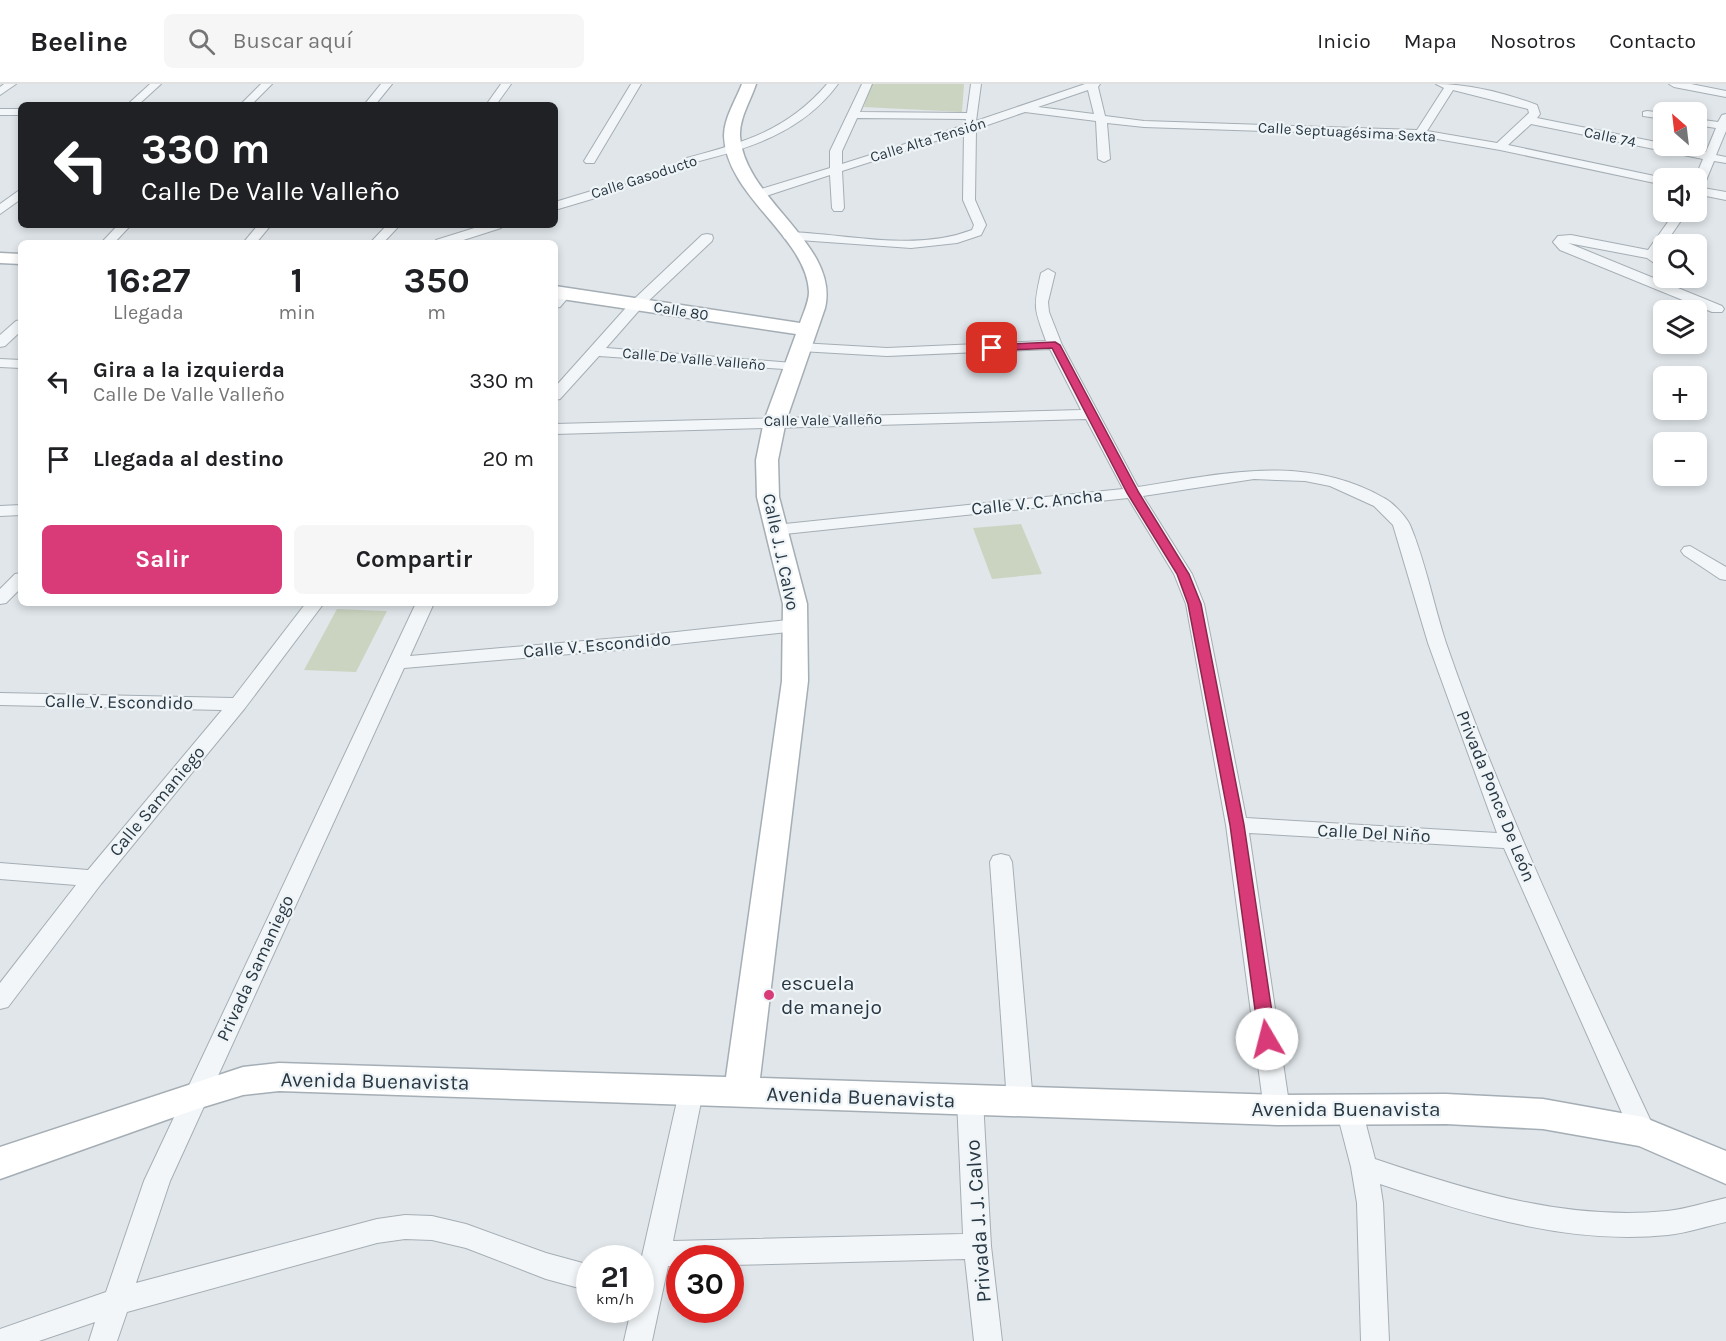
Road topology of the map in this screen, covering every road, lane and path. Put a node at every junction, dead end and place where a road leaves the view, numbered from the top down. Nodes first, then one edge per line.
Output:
1 (11, 84) edge
2 (156, 84) edge
3 (267, 84) edge
4 (387, 84) edge
5 (506, 84) edge
6 (636, 84) edge
7 (749, 84) edge
8 (833, 84) edge
9 (867, 84) edge
10 (976, 84) edge
11 (1093, 84) edge
12 (1674, 84) edge
13 (1445, 85) edge
14 (0, 92) edge
15 (1726, 94) edge
16 (135, 102) edge
17 (248, 102) edge
18 (372, 102) edge
19 (493, 102) edge
20 (1027, 109) junction
21 (0, 112) edge
22 (18, 112) edge
23 (1647, 114) dead end
24 (853, 115) junction
25 (1653, 115) edge
26 (1101, 120) junction
27 (1530, 120) junction
28 (971, 122) junction
29 (1707, 122) edge
30 (1724, 122) edge
31 (1420, 133) junction
32 (1500, 147) junction
33 (734, 149) junction
34 (1710, 158) junction
35 (1104, 159) dead end
36 (690, 160) joint
37 (1726, 160) edge
38 (590, 161) dead end
39 (1706, 168) edge
40 (835, 169) junction
41 (1653, 180) edge
42 (1707, 192) edge
43 (598, 193) joint
44 (759, 194) junction
45 (18, 195) edge
46 (1726, 196) edge
47 (558, 205) edge
48 (838, 208) dead end
49 (0, 210) edge
50 (1674, 222) edge
51 (122, 228) edge
52 (262, 228) edge
53 (391, 228) edge
54 (488, 228) edge
55 (789, 236) junction
56 (707, 238) dead end
57 (110, 240) edge
58 (252, 240) edge
59 (379, 240) edge
60 (450, 240) edge
61 (1651, 255) joint
62 (0, 258) edge
63 (18, 259) edge
64 (1048, 273) dead end
65 (1690, 288) edge
66 (558, 296) edge
67 (637, 304) junction
68 (1721, 313) edge
69 (18, 327) edge
70 (804, 339) junction
71 (0, 343) edge
72 (1055, 345) junction
73 (595, 351) junction
74 (0, 363) edge
75 (18, 364) edge
76 (793, 367) junction
77 (558, 393) edge
78 (1091, 414) junction
79 (776, 421) junction
80 (558, 429) edge
81 (1335, 482) joint
82 (1133, 493) junction
83 (18, 510) edge
84 (0, 511) edge
85 (774, 530) junction
86 (1690, 551) dead end
87 (1726, 575) edge
88 (18, 582) edge
89 (0, 599) edge
90 (313, 606) edge
91 (424, 606) edge
92 (797, 625) junction
93 (397, 663) junction
94 (0, 699) edge
95 (238, 704) junction
96 (1237, 825) junction
97 (1511, 842) junction
98 (1001, 862) dead end
99 (0, 871) edge
100 (93, 878) junction
101 (0, 1000) edge
102 (691, 1092) junction
103 (741, 1093) junction
104 (196, 1095) junction
105 (970, 1100) junction
106 (1020, 1102) junction
107 (1349, 1109) junction
108 (1277, 1110) junction
109 (1643, 1132) junction
110 (0, 1163) edge
111 (1364, 1167) junction
112 (1726, 1168) edge
113 (1726, 1210) edge
114 (976, 1246) junction
115 (658, 1254) junction
116 (654, 1265) edge
117 (576, 1274) edge
118 (117, 1301) junction
119 (641, 1323) edge
120 (3, 1341) edge
121 (103, 1341) edge
122 (639, 1341) edge
123 (988, 1341) edge
124 (1375, 1341) edge

1 - 14 street
2 - 16 street
3 - 17 street
4 - 18 street
5 - 19 street
6 - 38 street
7 - 33 street
8 - 33 street, Calle Gasoducto
9 - 24 street
10 - 28 street
11 - 20 street, Calle Alta Tensión
11 - 26 street
12 - 15 street
13 - 27 street
13 - 31 street
20 - 26 street, Calle Septuagésima Sexta
20 - 28 street, Calle Alta Tensión
21 - 22 street
23 - 25 street
24 - 28 street
24 - 40 street
26 - 31 street, Calle Septuagésima Sexta
26 - 35 street
27 - 32 street
27 - 34 street, Calle 74
28 - 40 street, Calle Alta Tensión
28 - 55 street
29 - 30 street
30 - 34 street
31 - 32 street, Calle Septuagésima Sexta
32 - 41 street, Calle Septuagésima Sexta
33 - 36 street, Calle Gasoducto
33 - 44 street, Calle J. J. Calvo
34 - 37 street, Calle 74
34 - 39 street
36 - 43 path, Calle Gasoducto
40 - 44 street, Calle Alta Tensión
40 - 48 street
42 - 46 street
43 - 47 street, Calle Gasoducto
44 - 55 street, Calle J. J. Calvo
45 - 49 street
50 - 61 street
51 - 57 street
52 - 58 street
53 - 59 street
54 - 60 street
55 - 70 street, Calle J. J. Calvo
56 - 67 street
61 - 68 street
62 - 63 street
64 - 72 street
65 - 68 street
66 - 67 street, Calle 80
67 - 70 street, Calle 80
67 - 73 street
69 - 71 street
70 - 72 street
70 - 76 street, Calle J. J. Calvo
72 - 78 street
73 - 76 street, Calle De Valle Valleño
73 - 77 street
74 - 75 street
76 - 79 street, Calle J. J. Calvo
78 - 79 street, Calle Vale Valleño
78 - 82 street
79 - 80 street, Calle Vale Valleño
79 - 85 street, Calle J. J. Calvo
81 - 82 street, Calle V. C. Ancha
81 - 97 street, Privada Ponce De León
82 - 85 street, Calle V. C. Ancha
82 - 96 street
83 - 84 street
85 - 92 street, Calle J. J. Calvo
86 - 87 street
88 - 89 street
90 - 95 street, Calle Samaniego
91 - 93 street, Privada Samaniego
92 - 93 street, Calle V. Escondido
92 - 103 street, Calle J. J. Calvo
93 - 104 street, Privada Samaniego
94 - 95 street, Calle V. Escondido
95 - 100 street, Calle Samaniego
96 - 97 street, Calle Del Niño
96 - 108 street
97 - 109 street, Privada Ponce De León
98 - 106 street
99 - 100 street
100 - 101 street, Calle Samaniego
102 - 103 street, Avenida Buenavista
102 - 104 street, Avenida Buenavista
102 - 115 street
103 - 105 street, Avenida Buenavista
104 - 110 street, Avenida Buenavista
104 - 118 street, Privada Samaniego
105 - 106 street, Avenida Buenavista
105 - 114 street, Privada J. J. Calvo
106 - 108 street, Avenida Buenavista
107 - 108 street, Avenida Buenavista
107 - 109 street, Avenida Buenavista
107 - 111 street
109 - 112 street, Avenida Buenavista
111 - 113 street
111 - 124 street
114 - 115 street
114 - 123 street, Privada J. J. Calvo
115 - 116 street
117 - 118 street
118 - 120 street
118 - 121 street, Privada Samaniego
119 - 122 street

